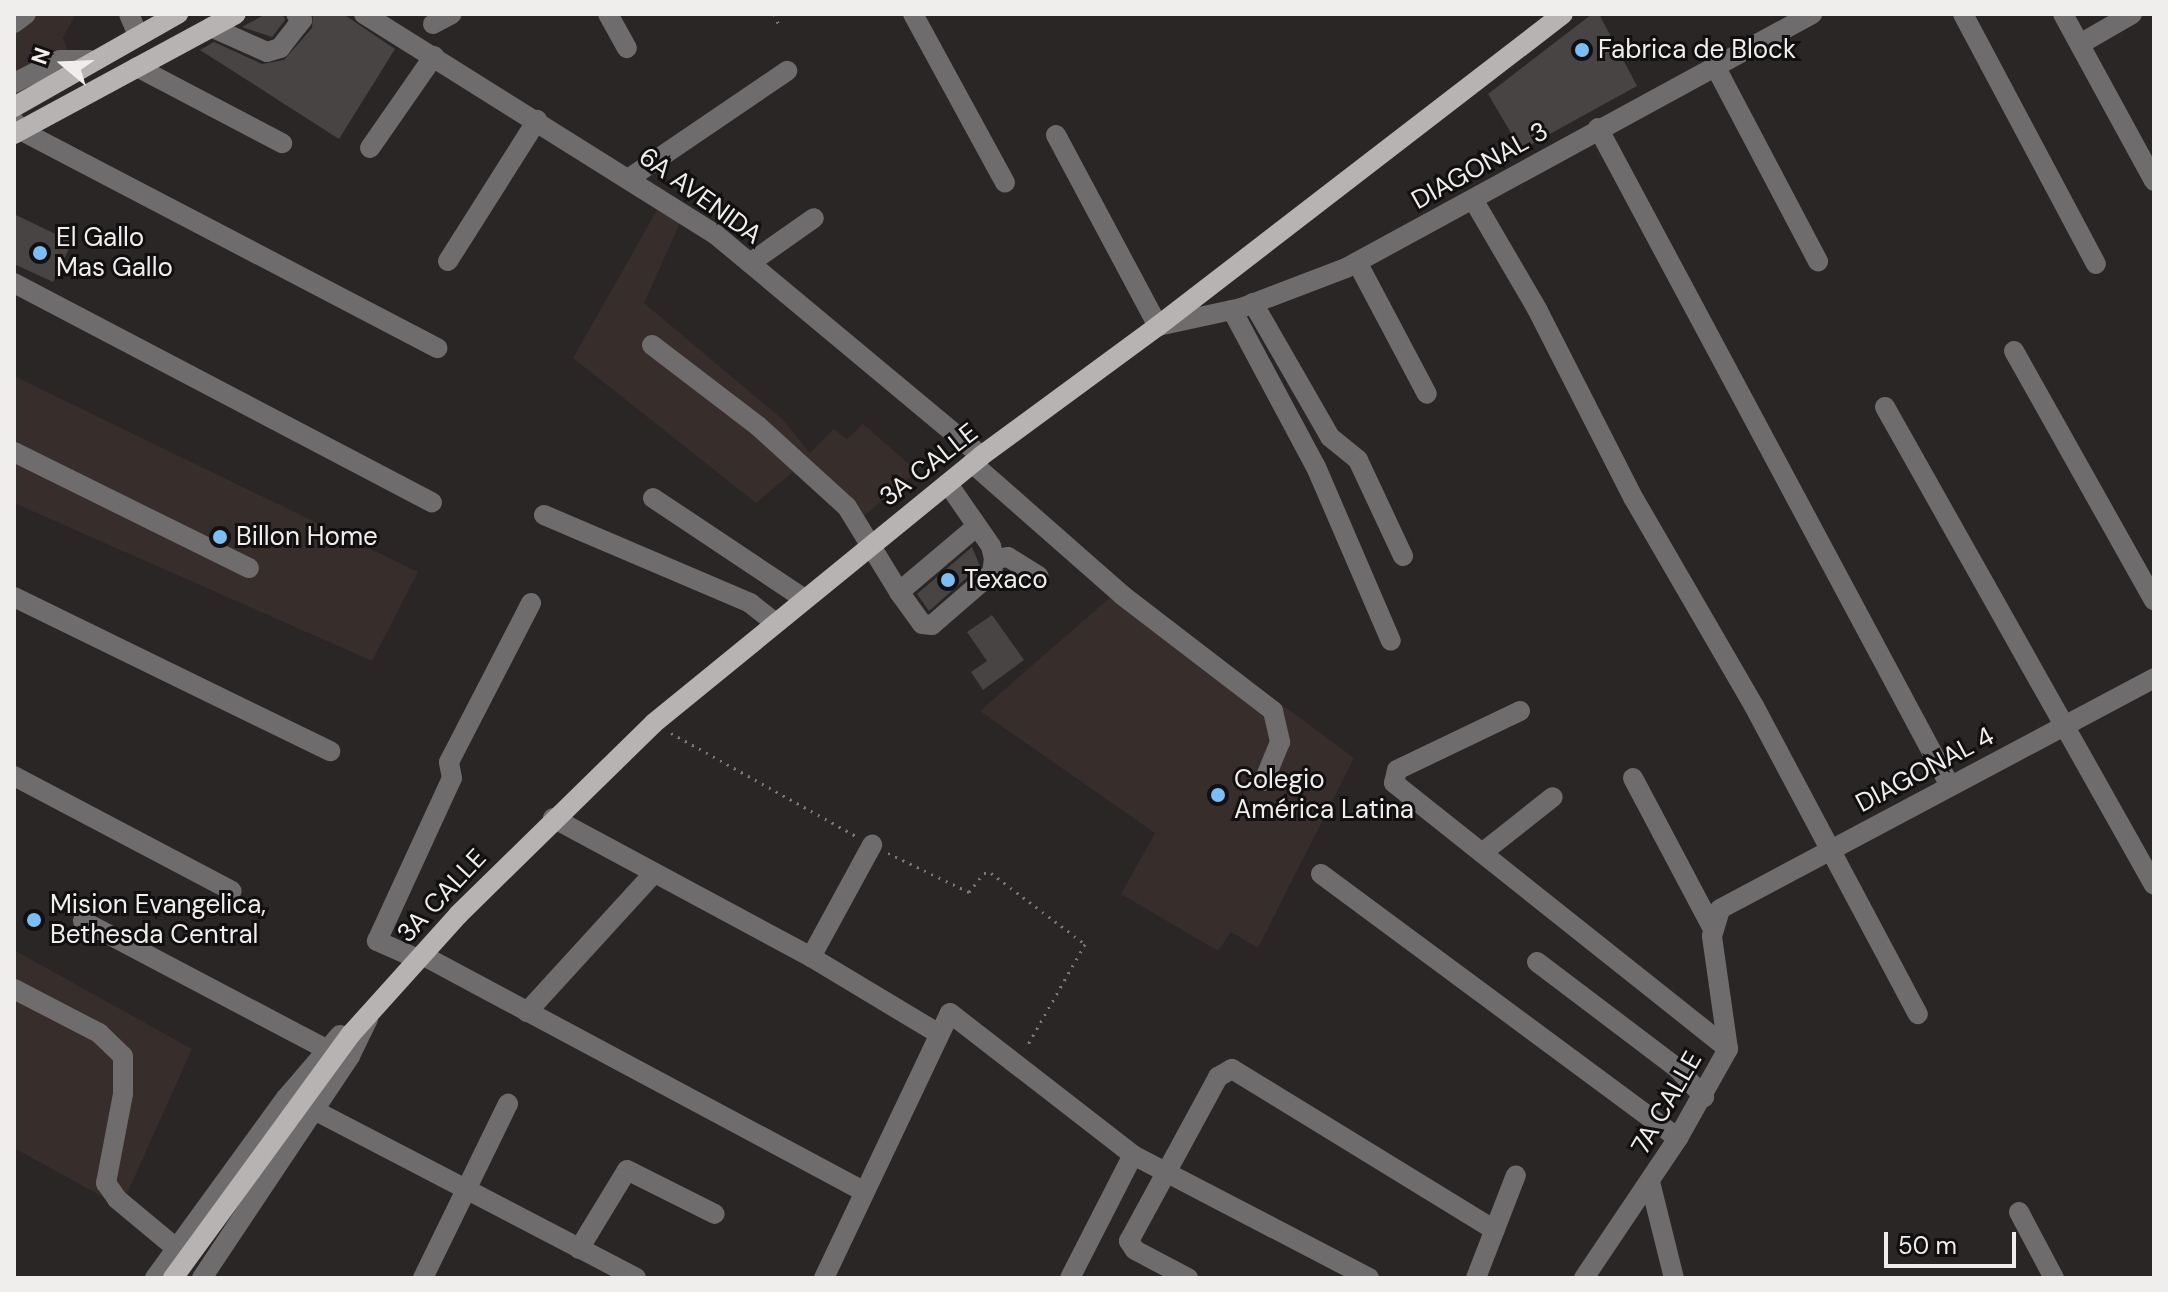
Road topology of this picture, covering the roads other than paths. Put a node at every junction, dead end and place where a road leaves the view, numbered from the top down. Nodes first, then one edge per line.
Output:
1 (26, 14) edge
2 (129, 14) edge
3 (178, 14) edge
4 (236, 14) edge
5 (364, 14) edge
6 (452, 14) edge
7 (608, 14) edge
8 (913, 14) edge
9 (1563, 14) edge
10 (1812, 14) edge
11 (1963, 14) edge
12 (2063, 14) edge
13 (2132, 14) edge
14 (302, 16) edge
15 (14, 23) edge
16 (433, 24) dead end
17 (211, 27) junction
18 (138, 35) junction
19 (2080, 44) junction
20 (627, 48) dead end
21 (434, 56) junction
22 (90, 60) junction
23 (1715, 66) junction
24 (137, 67) junction
25 (787, 71) dead end
26 (14, 83) edge
27 (14, 107) edge
28 (537, 120) junction
29 (16, 128) edge
30 (1598, 128) junction
31 (1056, 135) dead end
32 (282, 143) dead end
33 (370, 148) dead end
34 (631, 177) junction
35 (2154, 181) edge
36 (1005, 183) dead end
37 (1474, 201) junction
38 (814, 218) dead end
39 (448, 261) dead end
40 (1818, 261) dead end
41 (1357, 262) junction
42 (750, 263) junction
43 (2096, 264) dead end
44 (14, 283) edge
45 (1253, 303) junction
46 (1232, 310) junction
47 (1158, 326) junction
48 (652, 345) dead end
49 (437, 348) dead end
50 (2014, 351) dead end
51 (1427, 394) dead end
52 (1885, 407) dead end
53 (14, 452) edge
54 (976, 460) junction
55 (948, 484) junction
56 (653, 498) dead end
57 (432, 502) dead end
58 (544, 515) dead end
59 (977, 526) junction
60 (871, 544) junction
61 (1403, 556) dead end
62 (994, 559) junction
63 (249, 568) dead end
64 (1038, 576) dead end
65 (899, 592) junction
66 (14, 597) edge
67 (803, 598) junction
68 (2154, 600) edge
69 (531, 603) dead end
70 (774, 622) junction
71 (1391, 641) dead end
72 (2154, 678) edge
73 (1520, 711) dead end
74 (2065, 726) junction
75 (330, 751) dead end
76 (14, 776) edge
77 (1633, 778) dead end
78 (1264, 781) dead end
79 (1949, 784) junction
80 (1553, 797) dead end
81 (553, 818) junction
82 (872, 845) road end
83 (1832, 850) junction
84 (1482, 853) junction
85 (654, 873) junction
86 (1321, 874) dead end
87 (2154, 885) edge
88 (232, 891) dead end
89 (1716, 918) junction
90 (83, 921) dead end
91 (420, 957) junction
92 (811, 957) junction
93 (1537, 962) dead end
94 (14, 989) edge
95 (527, 1012) junction
96 (369, 1014) junction
97 (1918, 1014) dead end
98 (936, 1032) junction
99 (1728, 1049) junction
100 (328, 1050) junction
101 (1704, 1097) junction
102 (508, 1104) dead end
103 (312, 1109) junction
104 (1678, 1138) junction
105 (1133, 1155) junction
106 (1167, 1174) junction
107 (1516, 1175) dead end
108 (1650, 1182) junction
109 (467, 1190) junction
110 (865, 1192) junction
111 (2019, 1212) dead end
112 (715, 1214) dead end
113 (1495, 1230) junction
114 (176, 1248) junction
115 (579, 1249) junction
116 (1072, 1272) edge
117 (155, 1278) edge
118 (173, 1278) edge
119 (202, 1278) edge
120 (423, 1278) edge
121 (636, 1278) edge
122 (824, 1278) edge
123 (1094, 1278) edge
124 (1188, 1278) edge
125 (1369, 1278) edge
126 (1476, 1278) edge
127 (1584, 1278) edge
128 (1674, 1278) edge
129 (2054, 1278) edge

1 - 15 street
2 - 18 street
3 - 18 main road
4 - 17 main road
5 - 21 street, 6A AVENIDA
6 - 16 street
7 - 20 street
8 - 36 street
9 - 47 main road, 3A CALLE
10 - 23 street, DIAGONAL 3
11 - 43 street
12 - 19 street
13 - 19 street
14 - 17 street
17 - 24 main road
18 - 22 main road
19 - 35 street
21 - 28 street, 6A AVENIDA
21 - 33 street
22 - 26 street
22 - 27 main road
23 - 30 street, DIAGONAL 3
23 - 40 street
24 - 29 main road
24 - 32 street
25 - 34 street
28 - 34 street, 6A AVENIDA
28 - 39 street
29 - 49 street
30 - 37 street, DIAGONAL 3
30 - 79 street
31 - 47 street
34 - 42 street, 6A AVENIDA
37 - 41 street, DIAGONAL 3
37 - 83 street
38 - 42 street
41 - 45 street, DIAGONAL 3
41 - 51 street
42 - 54 street, 6A AVENIDA
44 - 57 street
45 - 46 street, DIAGONAL 3
45 - 61 street
46 - 47 street, DIAGONAL 3
46 - 71 street
47 - 54 main road, 3A CALLE
48 - 60 street
50 - 68 street
52 - 74 street
53 - 63 street
54 - 55 main road, 3A CALLE
54 - 78 street, 6A AVENIDA
55 - 59 street
55 - 60 main road, 3A CALLE
56 - 67 street
58 - 70 street
59 - 62 street
59 - 65 street
60 - 65 street
60 - 67 main road, 3A CALLE
62 - 64 street
62 - 65 street
66 - 75 street
67 - 70 main road, 3A CALLE
69 - 91 street
70 - 81 main road, 3A CALLE
72 - 74 street, DIAGONAL 4
73 - 84 street
74 - 79 street, DIAGONAL 4
74 - 87 street
76 - 88 street
77 - 89 street
79 - 83 street, DIAGONAL 4
80 - 84 street
81 - 85 street
81 - 91 main road, 3A CALLE
82 - 92 street
83 - 89 street, DIAGONAL 4
83 - 97 street
84 - 99 street
85 - 92 street
85 - 95 street
86 - 104 street
89 - 99 street
90 - 100 street
91 - 95 street
91 - 96 main road, 3A CALLE
92 - 98 street
93 - 101 street
94 - 114 street
95 - 110 street
96 - 100 street, 3A CALLE
96 - 103 street, 3A CALLE
96 - 118 main road, 3A CALLE
98 - 105 street
98 - 110 street
99 - 101 street, 7A CALLE
100 - 114 street, 3A CALLE
101 - 104 street, 7A CALLE
102 - 109 street
103 - 109 street
103 - 119 street, 3A CALLE
104 - 108 street, 7A CALLE
105 - 106 street
105 - 116 street
106 - 113 street
106 - 124 street
106 - 125 street
107 - 113 street
108 - 127 street, 7A CALLE
108 - 128 street
109 - 115 street
109 - 120 street
110 - 122 street
111 - 129 street
112 - 115 street
113 - 126 street
114 - 117 street, 3A CALLE
115 - 121 street
116 - 123 street

